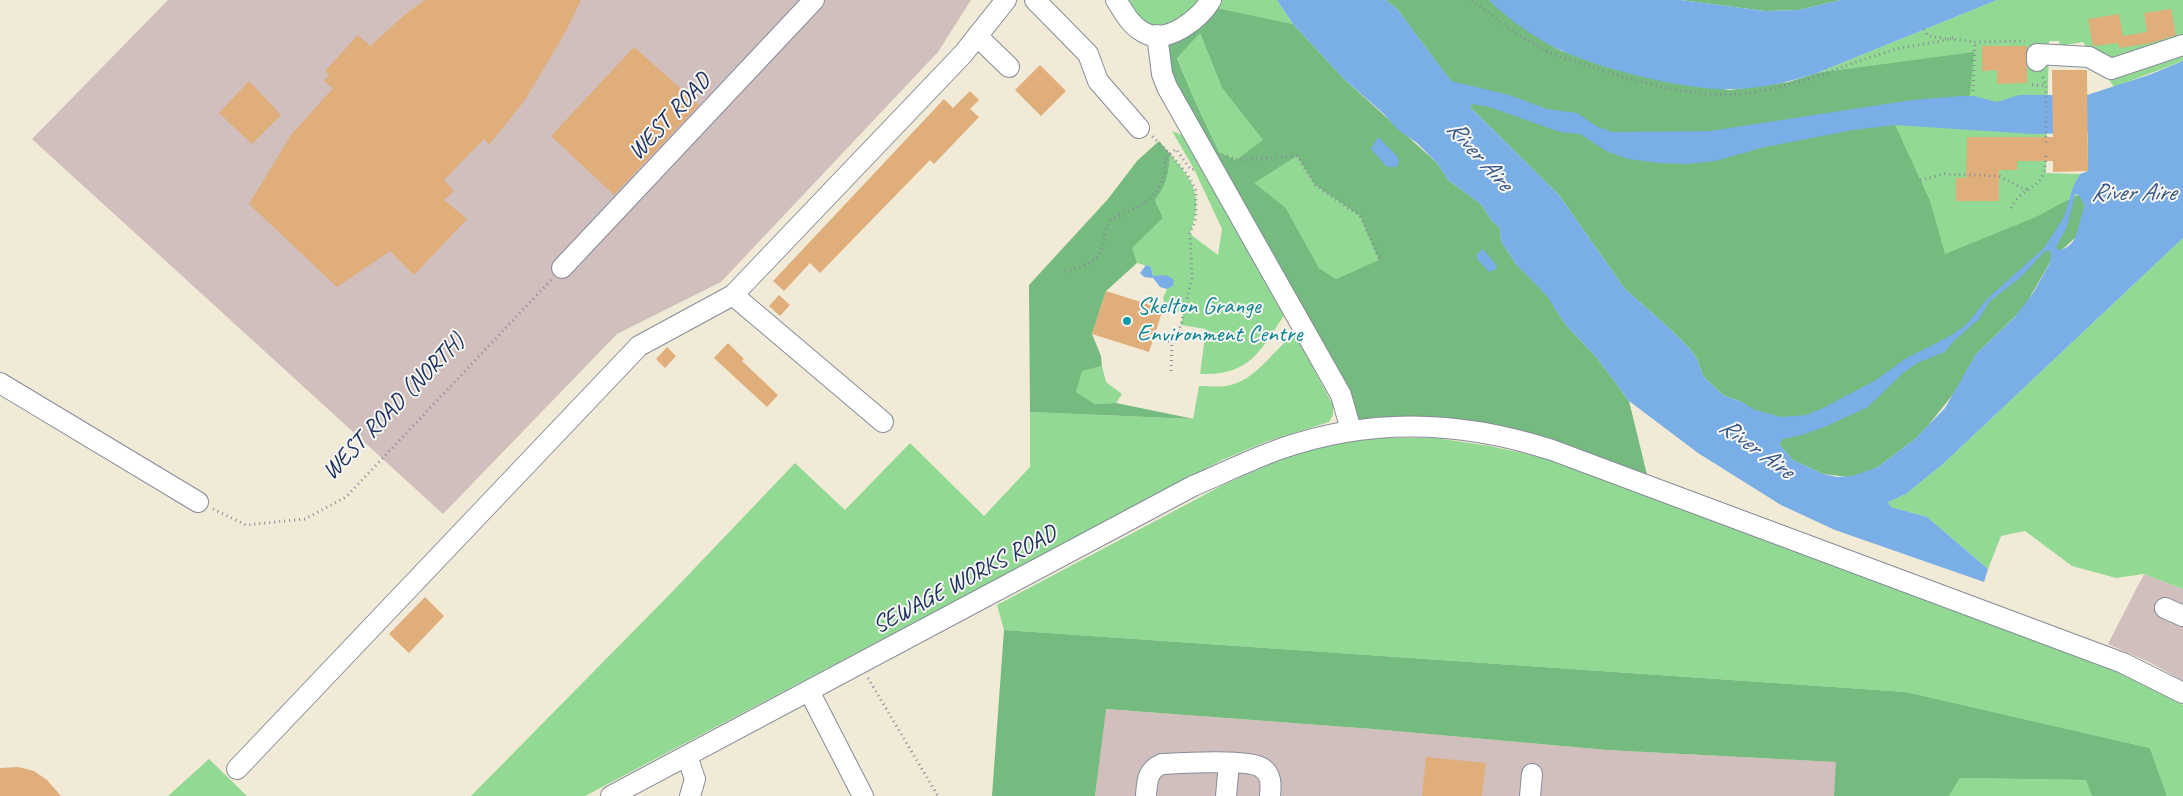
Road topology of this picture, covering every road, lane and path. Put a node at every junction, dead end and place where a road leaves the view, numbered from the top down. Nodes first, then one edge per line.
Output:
1 (1006, 0) edge
2 (1035, 0) edge
3 (1116, 0) edge
4 (1211, 0) edge
5 (1472, 0) edge
6 (808, 2) edge
7 (1924, 29) dead end
8 (977, 36) junction
9 (1157, 36) junction
10 (1952, 38) junction
11 (1975, 42) junction
12 (2181, 46) edge
13 (2037, 58) junction
14 (1009, 67) dead end
15 (2032, 84) dead end
16 (2046, 85) junction
17 (1973, 91) dead end
18 (1139, 128) joint
19 (2046, 143) dead end
20 (1170, 154) junction
21 (2046, 154) dead end
22 (1208, 159) junction
23 (1920, 180) dead end
24 (2031, 189) junction
25 (2011, 208) dead end
26 (1380, 260) dead end
27 (562, 268) joint
28 (1065, 272) dead end
29 (733, 294) junction
30 (1154, 337) dead end
31 (1172, 342) junction
32 (1171, 371) dead end
33 (0, 383) edge
34 (883, 422) dead end
35 (1351, 430) junction
36 (198, 502) joint
37 (2165, 608) dead end
38 (2183, 616) edge
39 (860, 664) junction
40 (809, 691) junction
41 (2183, 693) edge
42 (687, 756) junction
43 (1229, 764) junction
44 (237, 769) dead end
45 (1532, 774) dead end
46 (611, 796) edge
47 (690, 796) edge
48 (863, 796) edge
49 (938, 796) edge
50 (1146, 796) edge
51 (1226, 796) edge
52 (1270, 796) edge
53 (1530, 796) edge

1 - 8 street
2 - 18 street
3 - 9 street
4 - 9 street
5 - 10 path
6 - 27 street, WEST ROAD
7 - 10 path
8 - 14 street
8 - 29 street
9 - 22 street
10 - 11 path
11 - 13 path
11 - 17 path
12 - 13 street
13 - 16 path
15 - 16 path
16 - 19 path
18 - 20 path
20 - 22 path
20 - 28 path
20 - 31 path
21 - 24 path
22 - 26 path
22 - 35 street
23 - 24 path
24 - 25 path
27 - 36 path, WEST ROAD (NORTH)
29 - 34 street
29 - 44 street
30 - 31 path
31 - 32 path
33 - 36 street
35 - 39 street, SEWAGE WORKS ROAD
35 - 41 street, SEWAGE WORKS ROAD
37 - 38 street
39 - 40 street, SEWAGE WORKS ROAD
39 - 49 path
40 - 42 street, SEWAGE WORKS ROAD
40 - 48 street
42 - 46 street, SEWAGE WORKS ROAD
42 - 47 street
43 - 50 street
43 - 51 street
43 - 52 street
45 - 53 street

